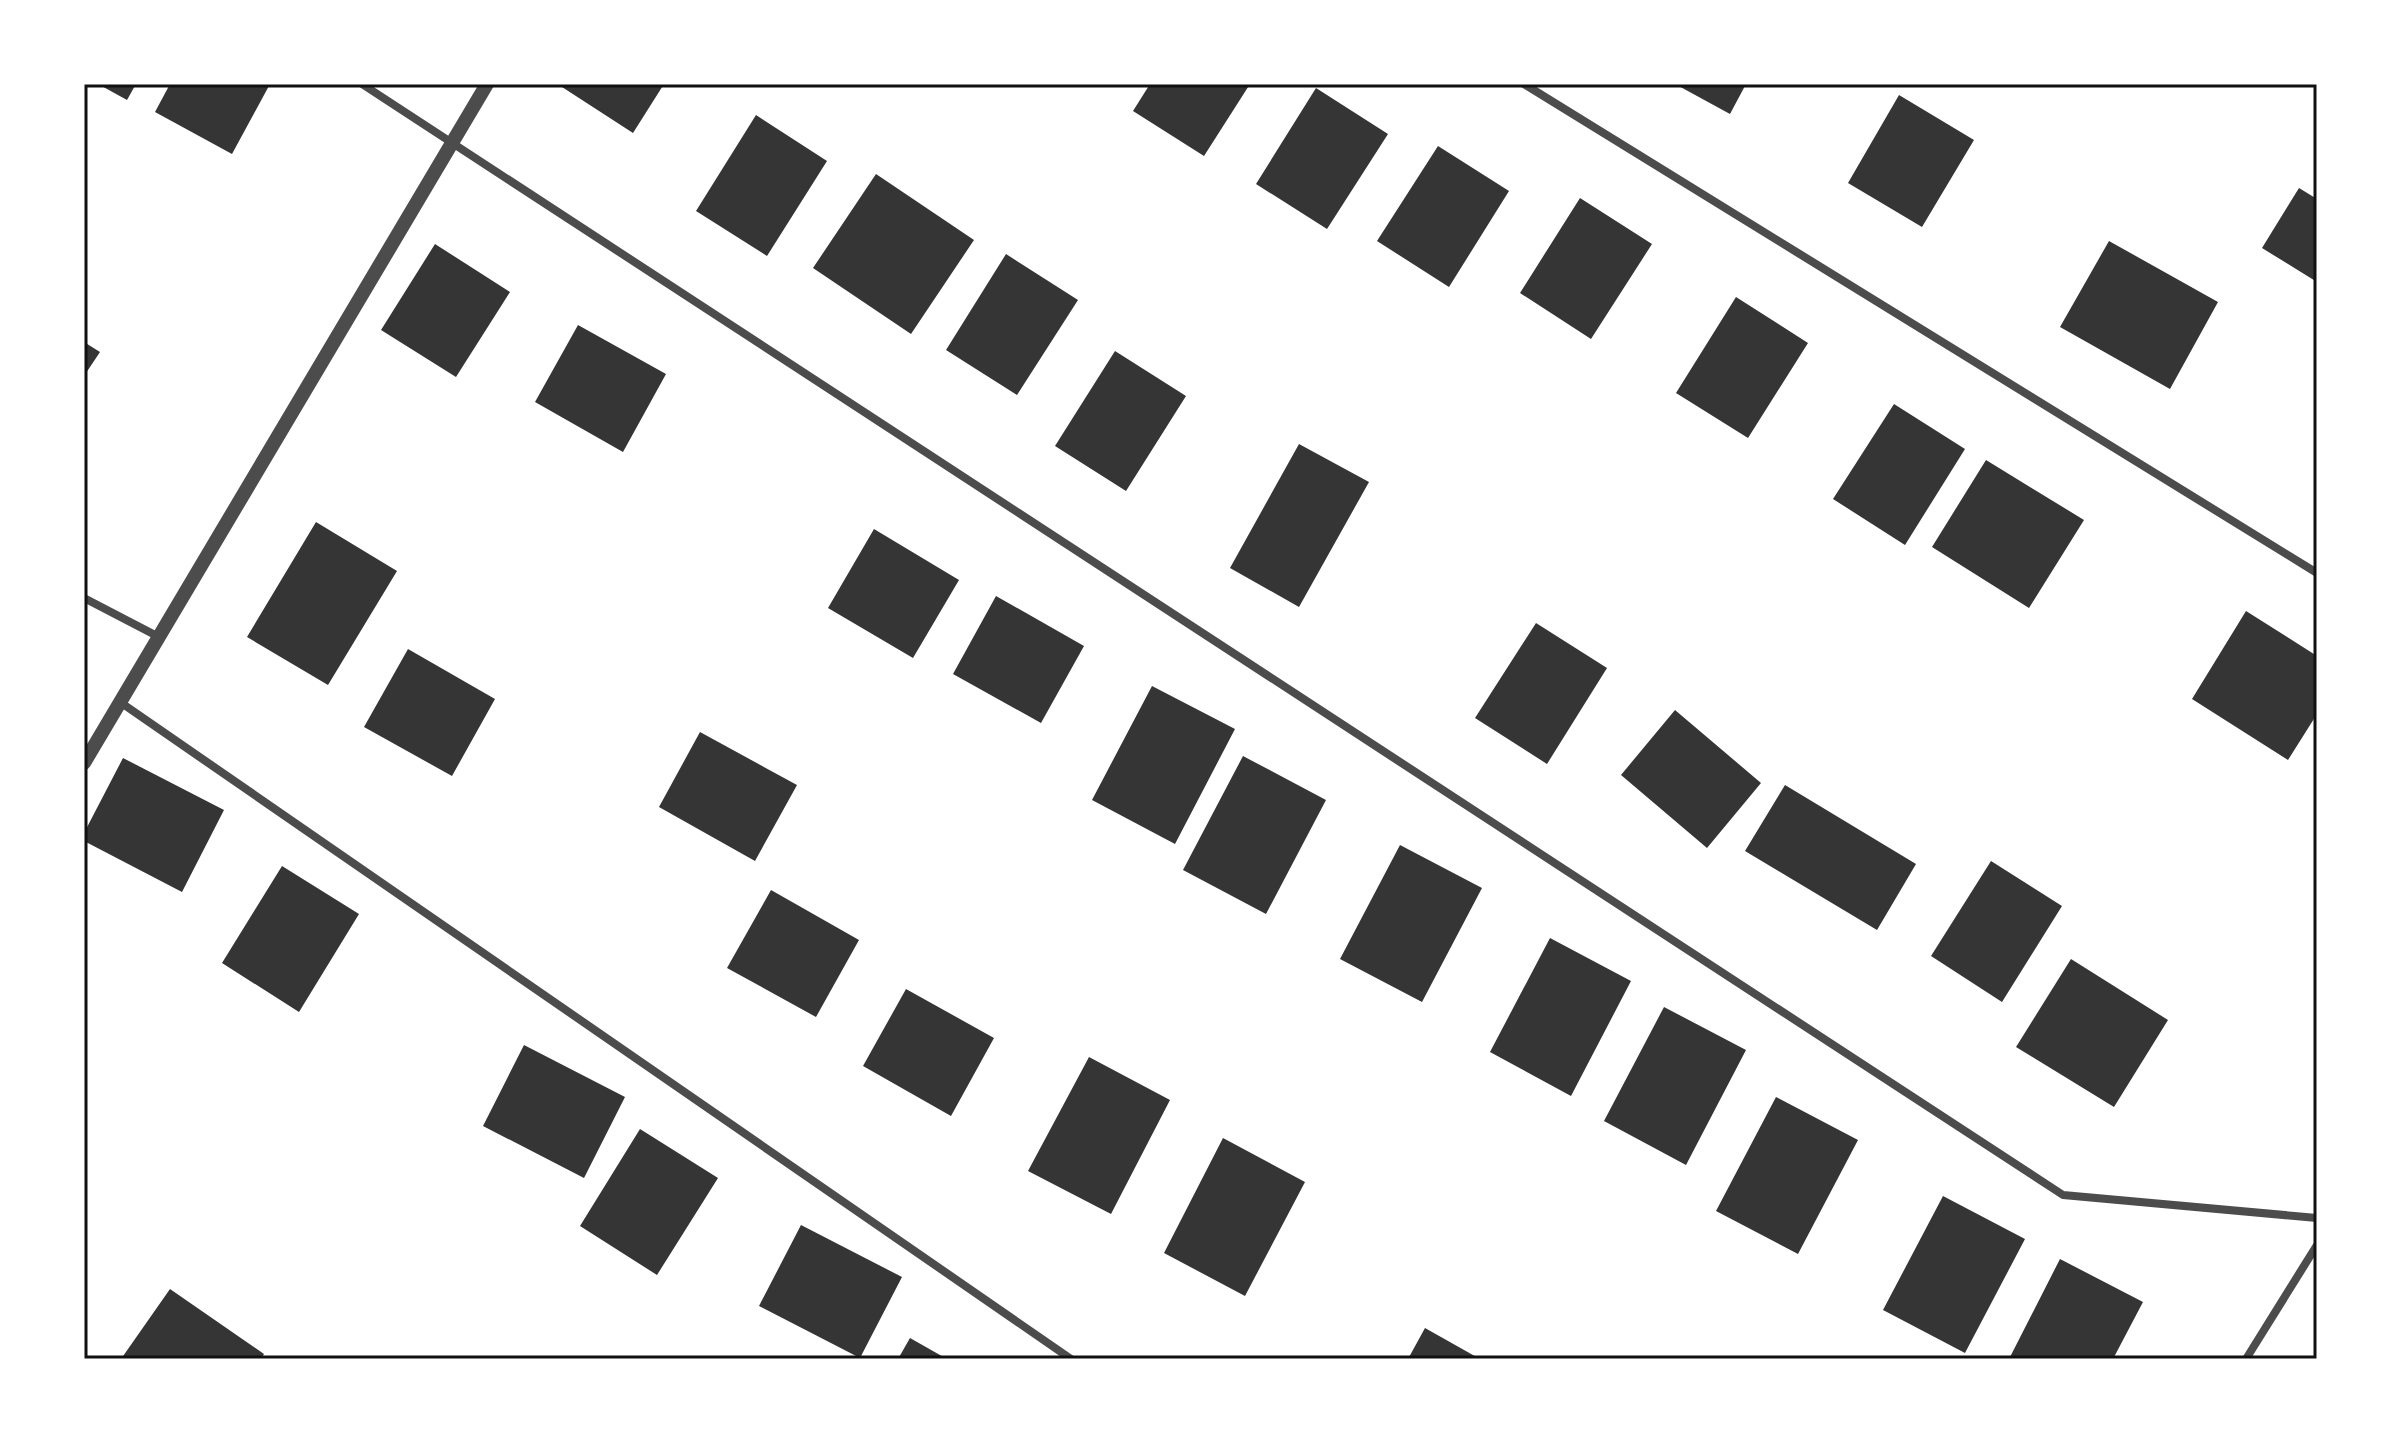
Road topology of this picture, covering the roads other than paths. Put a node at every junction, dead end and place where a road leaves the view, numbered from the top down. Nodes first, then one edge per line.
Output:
1 (362, 84) edge
2 (487, 84) edge
3 (1524, 84) edge
4 (453, 142) junction
5 (2317, 573) edge
6 (84, 598) edge
7 (159, 637) junction
8 (120, 702) junction
9 (84, 763) edge
10 (2317, 1218) edge
11 (2317, 1245) edge
12 (1071, 1359) edge
13 (2246, 1359) edge

1 - 4 street
2 - 4 street
3 - 5 street
4 - 7 street
4 - 10 street
6 - 7 street
7 - 8 street
8 - 9 street
8 - 12 street
11 - 13 street

